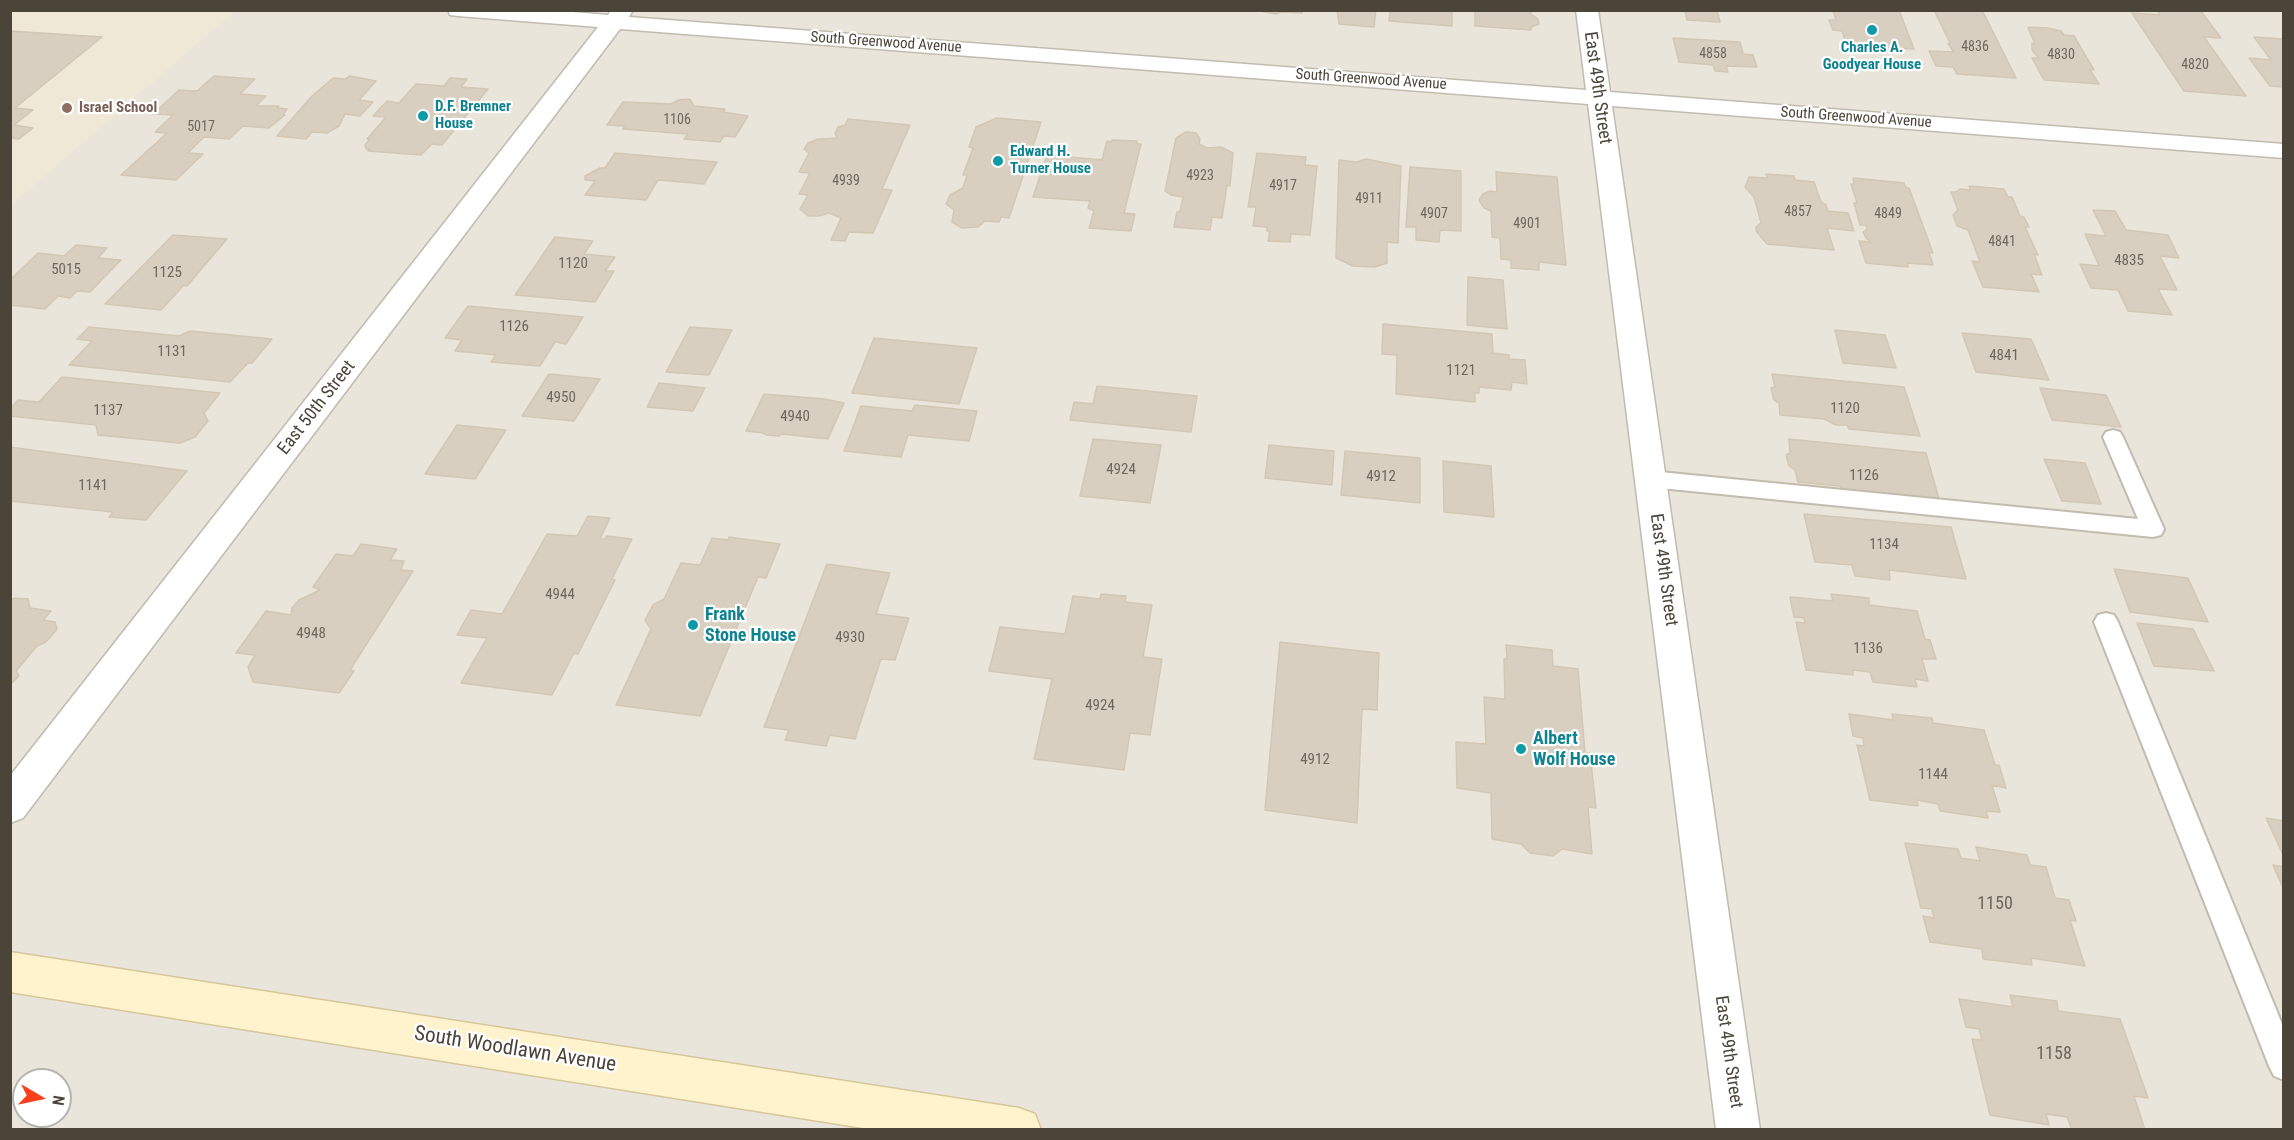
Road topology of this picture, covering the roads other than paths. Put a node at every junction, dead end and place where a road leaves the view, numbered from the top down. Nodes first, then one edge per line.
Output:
1 (458, 10) edge
2 (1587, 10) edge
3 (619, 16) edge
4 (1599, 98) junction
5 (2283, 151) edge
6 (2113, 437) dead end
7 (1650, 478) junction
8 (2106, 622) dead end
9 (10, 806) edge
10 (10, 972) edge
11 (2283, 1066) edge
12 (1019, 1130) edge
13 (1738, 1130) edge

1 - 3 street, South Greenwood Avenue
2 - 4 street, East 49th Street
3 - 4 street, South Greenwood Avenue
3 - 9 street, East 50th Street
4 - 5 street, South Greenwood Avenue
4 - 7 street, East 49th Street
6 - 7 lane
7 - 13 street, East 49th Street
8 - 11 lane
10 - 12 street, South Woodlawn Avenue

